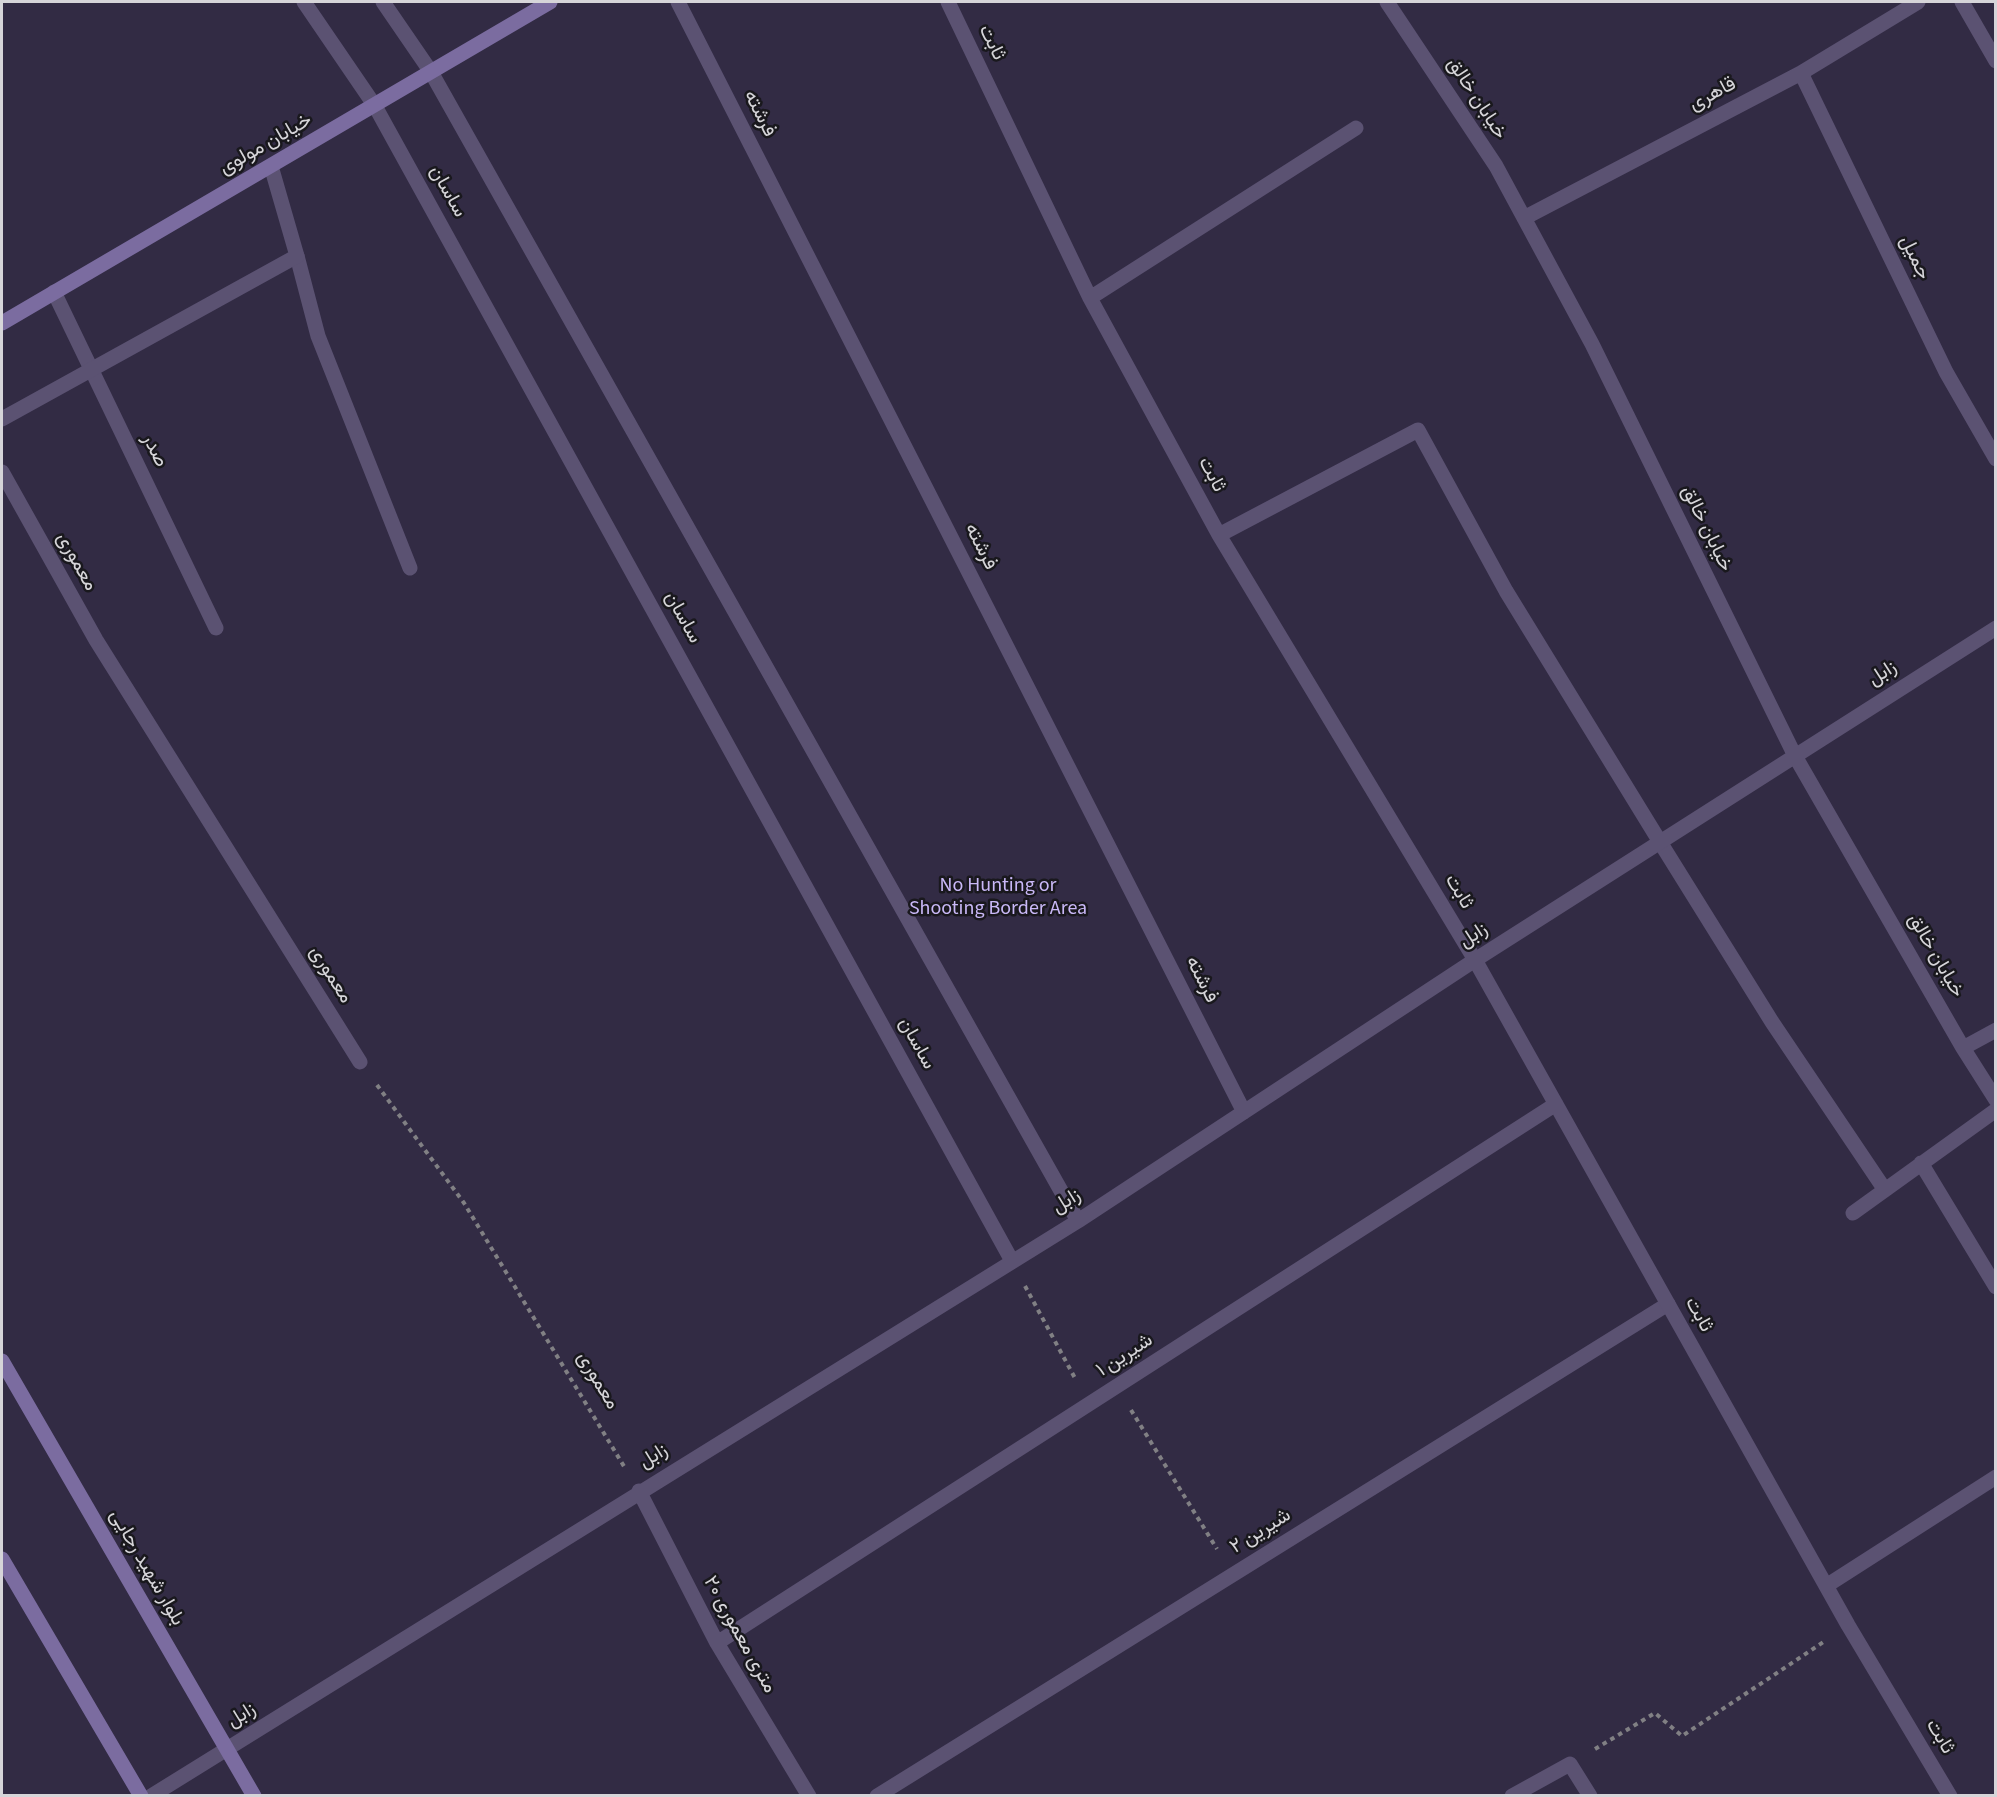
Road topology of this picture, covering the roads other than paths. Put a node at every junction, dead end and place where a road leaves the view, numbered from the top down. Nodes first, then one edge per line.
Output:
1 (304, 2) edge
2 (383, 2) edge
3 (550, 2) edge
4 (678, 2) edge
5 (948, 2) edge
6 (1387, 2) edge
7 (1918, 2) edge
8 (1962, 2) edge
9 (1995, 61) edge
10 (431, 72) junction
11 (1801, 73) junction
12 (375, 106) junction
13 (1356, 128) dead end
14 (272, 166) junction
15 (1524, 218) junction
16 (297, 256) junction
17 (54, 292) junction
18 (1090, 298) junction
19 (2, 323) edge
20 (92, 369) junction
21 (2, 419) edge
22 (1995, 459) edge
23 (2, 472) edge
24 (1219, 535) junction
25 (410, 568) dead end
26 (216, 627) dead end
27 (1995, 628) edge
28 (1795, 756) junction
29 (1660, 842) junction
30 (1475, 960) junction
31 (1995, 1030) edge
32 (1963, 1048) junction
33 (360, 1062) road end
34 (1995, 1100) edge
35 (1556, 1104) junction
36 (1995, 1110) edge
37 (1244, 1112) junction
38 (1922, 1163) junction
39 (1885, 1190) junction
40 (1853, 1213) dead end
41 (1078, 1221) junction
42 (1012, 1261) junction
43 (1995, 1287) edge
44 (1668, 1304) junction
45 (2, 1361) edge
46 (1995, 1477) edge
47 (639, 1491) junction
48 (2, 1559) edge
49 (1826, 1586) junction
50 (717, 1643) junction
51 (227, 1750) junction
52 (141, 1796) edge
53 (151, 1796) edge
54 (254, 1796) edge
55 (809, 1796) edge
56 (877, 1796) edge
57 (1512, 1796) edge
58 (1590, 1796) edge
59 (1950, 1796) edge

1 - 12 street, ساسان
2 - 10 street
3 - 10 main road, خیابان مولوی
4 - 37 street, فرشته
5 - 18 street, ثابت
6 - 15 street, خیابان خالق
7 - 11 street, قاهری
8 - 9 street
10 - 12 main road, خیابان مولوی
10 - 41 street
11 - 15 street, قاهری
11 - 22 street, جمیل
12 - 14 main road, خیابان مولوی
12 - 42 street, ساسان
13 - 18 street
14 - 16 street
14 - 17 main road, خیابان مولوی
15 - 28 street, خیابان خالق
16 - 20 street
16 - 25 street
17 - 19 main road, خیابان مولوی
17 - 20 street, صدر
18 - 24 street, ثابت
20 - 21 street
20 - 26 street, صدر
23 - 33 street, معموری
24 - 29 street
24 - 30 street, ثابت
27 - 28 street, زابل
28 - 29 street, زابل
28 - 32 street, خیابان خالق
29 - 30 street, زابل
29 - 39 street
30 - 35 street, ثابت
30 - 37 street, زابل
31 - 32 street
32 - 34 street, خیابان خالق
35 - 44 street, ثابت
35 - 50 street, شیرین ۱
36 - 38 street
37 - 41 street, زابل
38 - 39 street
38 - 43 street
39 - 40 street
41 - 42 street, زابل
42 - 47 street, زابل
44 - 49 street, ثابت
44 - 56 street, شیرین ۲
45 - 51 main road, بلوار شهید رجایی
46 - 49 street
47 - 50 street, ۲۰ متری معموری
47 - 51 street, زابل
48 - 52 main road
49 - 59 street, ثابت
50 - 55 street, ۲۰ متری معموری
51 - 53 street, زابل
51 - 54 main road, بلوار شهید رجایی
57 - 58 street

